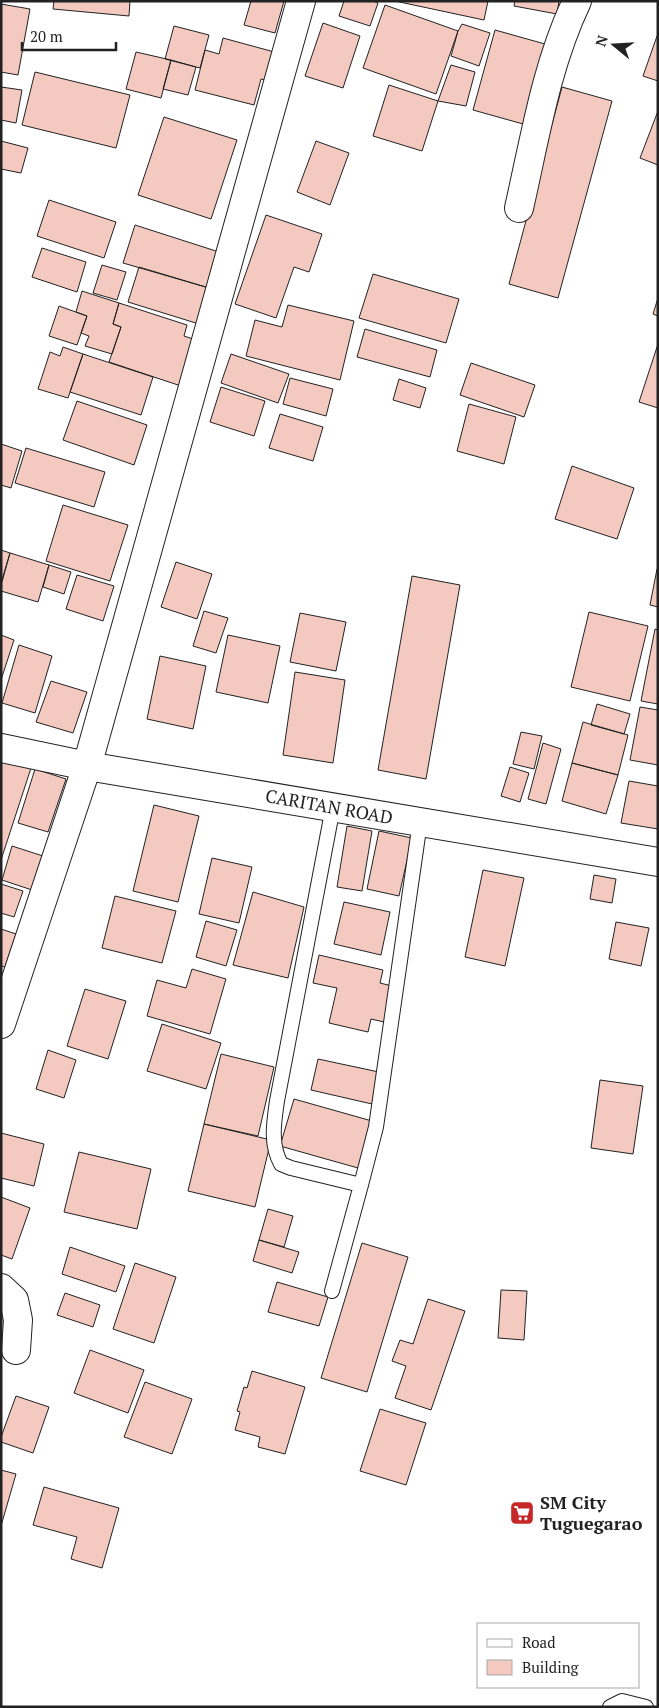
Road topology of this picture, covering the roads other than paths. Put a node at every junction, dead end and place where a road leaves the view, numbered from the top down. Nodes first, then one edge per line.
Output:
1 (302, 1) edge
2 (577, 1) edge
3 (519, 208) dead end
4 (1, 748) edge
5 (87, 766) junction
6 (333, 807) junction
7 (420, 822) junction
8 (658, 862) edge
9 (1, 1024) edge
10 (362, 1185) junction
11 (1, 1288) edge
12 (332, 1291) dead end
13 (16, 1350) dead end
14 (610, 1707) edge
15 (646, 1707) edge

1 - 5 street
2 - 3 street
4 - 5 street, CARITAN ROAD
5 - 6 street, CARITAN ROAD
5 - 9 street
6 - 7 street, CARITAN ROAD
6 - 10 lane
7 - 8 street, CARITAN ROAD
7 - 10 lane
10 - 12 lane
11 - 13 street
14 - 15 lane

